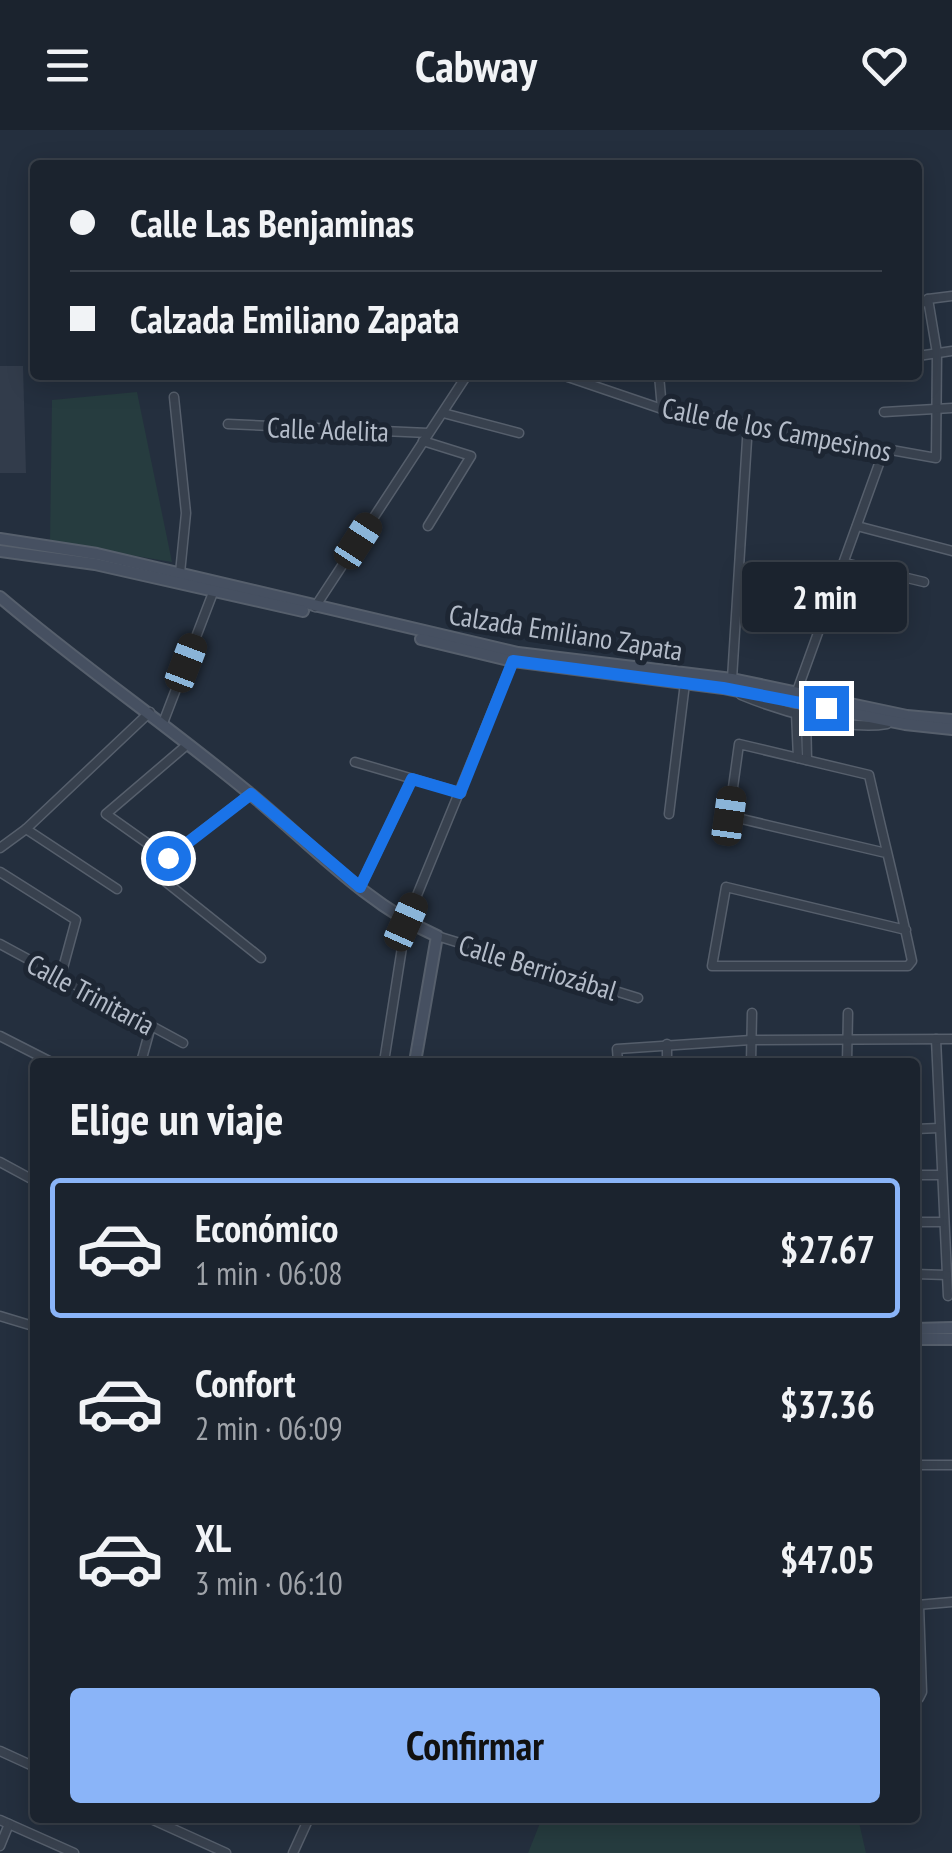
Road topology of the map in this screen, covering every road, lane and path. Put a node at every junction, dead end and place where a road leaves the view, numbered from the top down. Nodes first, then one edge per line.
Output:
1 (952, 296) edge
2 (928, 299) junction
3 (922, 303) edge
4 (952, 351) edge
5 (937, 353) junction
6 (922, 355) edge
7 (464, 380) edge
8 (577, 380) edge
9 (659, 380) edge
10 (174, 397) dead end
11 (952, 408) edge
12 (662, 409) junction
13 (937, 410) junction
14 (443, 412) junction
15 (884, 412) dead end
16 (228, 424) dead end
17 (748, 424) junction
18 (519, 432) dead end
19 (426, 437) junction
20 (884, 450) junction
21 (428, 526) dead end
22 (857, 526) junction
23 (952, 536) edge
24 (0, 539) edge
25 (951, 549) edge
26 (0, 551) edge
27 (845, 563) junction
28 (180, 573) junction
29 (924, 582) dead end
30 (214, 590) junction
31 (0, 597) edge
32 (296, 606) junction
33 (315, 607) junction
34 (482, 650) junction
35 (513, 661) junction
36 (685, 683) junction
37 (727, 684) junction
38 (797, 691) junction
39 (150, 712) junction
40 (801, 714) junction
41 (952, 720) edge
42 (894, 722) junction
43 (163, 724) junction
44 (952, 730) edge
45 (188, 744) junction
46 (802, 760) junction
47 (356, 762) dead end
48 (412, 779) junction
49 (460, 793) junction
50 (251, 794) junction
51 (669, 814) dead end
52 (26, 829) junction
53 (0, 848) edge
54 (886, 853) junction
55 (168, 858) junction
56 (0, 872) edge
57 (360, 887) junction
58 (116, 888) dead end
59 (406, 922) junction
60 (906, 930) junction
61 (437, 936) junction
62 (0, 944) edge
63 (261, 958) dead end
64 (60, 979) junction
65 (638, 998) dead end
66 (752, 1013) dead end
67 (848, 1013) dead end
68 (151, 1026) junction
69 (0, 1036) edge
70 (848, 1039) junction
71 (936, 1039) junction
72 (952, 1039) edge
73 (751, 1040) junction
74 (183, 1043) dead end
75 (667, 1044) junction
76 (42, 1058) edge
77 (141, 1058) edge
78 (385, 1058) edge
79 (416, 1058) edge
80 (618, 1058) edge
81 (667, 1058) edge
82 (752, 1058) edge
83 (847, 1058) edge
84 (939, 1128) junction
85 (920, 1129) edge
86 (0, 1162) edge
87 (920, 1175) edge
88 (941, 1175) junction
89 (30, 1178) edge
90 (920, 1222) edge
91 (943, 1222) junction
92 (920, 1274) edge
93 (947, 1275) junction
94 (948, 1296) dead end
95 (0, 1316) edge
96 (30, 1325) edge
97 (952, 1328) edge
98 (920, 1330) edge
99 (952, 1338) edge
100 (920, 1339) edge
101 (952, 1464) edge
102 (920, 1465) edge
103 (952, 1602) edge
104 (920, 1605) edge
105 (0, 1751) edge
106 (30, 1765) edge
107 (5, 1822) edge
108 (160, 1823) edge
109 (307, 1823) edge
110 (49, 1842) junction
111 (0, 1846) edge
112 (46, 1853) edge
113 (74, 1853) edge
114 (226, 1853) edge
115 (293, 1853) edge

1 - 2 street
2 - 3 street
2 - 5 street
4 - 5 street
5 - 6 street
5 - 13 street
7 - 14 street
8 - 12 street, Calle de los Campesinos
9 - 12 street
10 - 28 street
11 - 13 street
12 - 17 street, Calle de los Campesinos
13 - 15 street
13 - 20 street, Calle de los Campesinos
14 - 18 street
14 - 19 street
16 - 19 street, Calle Adelita
17 - 20 street, Calle de los Campesinos
17 - 37 street
19 - 21 street, Calle Adelita
19 - 33 street
20 - 22 street
22 - 25 street
22 - 27 street
23 - 25 street
24 - 28 main road, Calzada Emiliano Zapata
26 - 30 main road, Calzada Emiliano Zapata
27 - 29 street
27 - 38 street
28 - 32 main road, Calzada Emiliano Zapata
30 - 32 main road, Calzada Emiliano Zapata
30 - 43 street
31 - 39 main road
32 - 33 main road, Calzada Emiliano Zapata
32 - 34 main road, Calzada Emiliano Zapata
33 - 34 main road, Calzada Emiliano Zapata
34 - 35 main road, Calzada Emiliano Zapata
34 - 37 main road, Calzada Emiliano Zapata
35 - 36 main road, Calzada Emiliano Zapata
35 - 49 street
36 - 37 main road, Calzada Emiliano Zapata
36 - 51 street
37 - 38 main road, Calzada Emiliano Zapata
37 - 40 street
37 - 42 main road, Calzada Emiliano Zapata
38 - 41 main road, Calzada Emiliano Zapata
39 - 43 main road
39 - 52 street
40 - 42 street
40 - 46 street
42 - 44 main road, Calzada Emiliano Zapata
43 - 45 main road
45 - 50 main road
45 - 55 street
46 - 54 street
46 - 54 street
47 - 48 street
48 - 49 street
48 - 57 street
49 - 59 street
50 - 55 street
50 - 57 main road
52 - 53 street
52 - 58 street
54 - 60 street
55 - 63 street
56 - 64 street
57 - 59 main road
59 - 61 main road
59 - 78 street
60 - 60 street
61 - 65 street, Calle Berriozábal
61 - 79 main road
62 - 64 street, Calle Trinitaria
64 - 68 street, Calle Trinitaria
66 - 73 street
67 - 70 street
68 - 74 street, Calle Trinitaria
68 - 77 street
69 - 76 street
70 - 71 street
70 - 73 street
70 - 83 street
71 - 72 street
71 - 84 street
73 - 75 street
73 - 82 street
75 - 80 street
75 - 81 street
84 - 85 street
84 - 88 street
86 - 89 street
87 - 88 street
88 - 91 street
90 - 91 street
91 - 93 street
92 - 93 street
93 - 94 street
95 - 96 street
97 - 98 main road
99 - 100 main road
101 - 102 street
103 - 104 street
105 - 106 street
107 - 110 street
107 - 111 street
108 - 114 street
109 - 115 street
110 - 112 street
110 - 113 street

